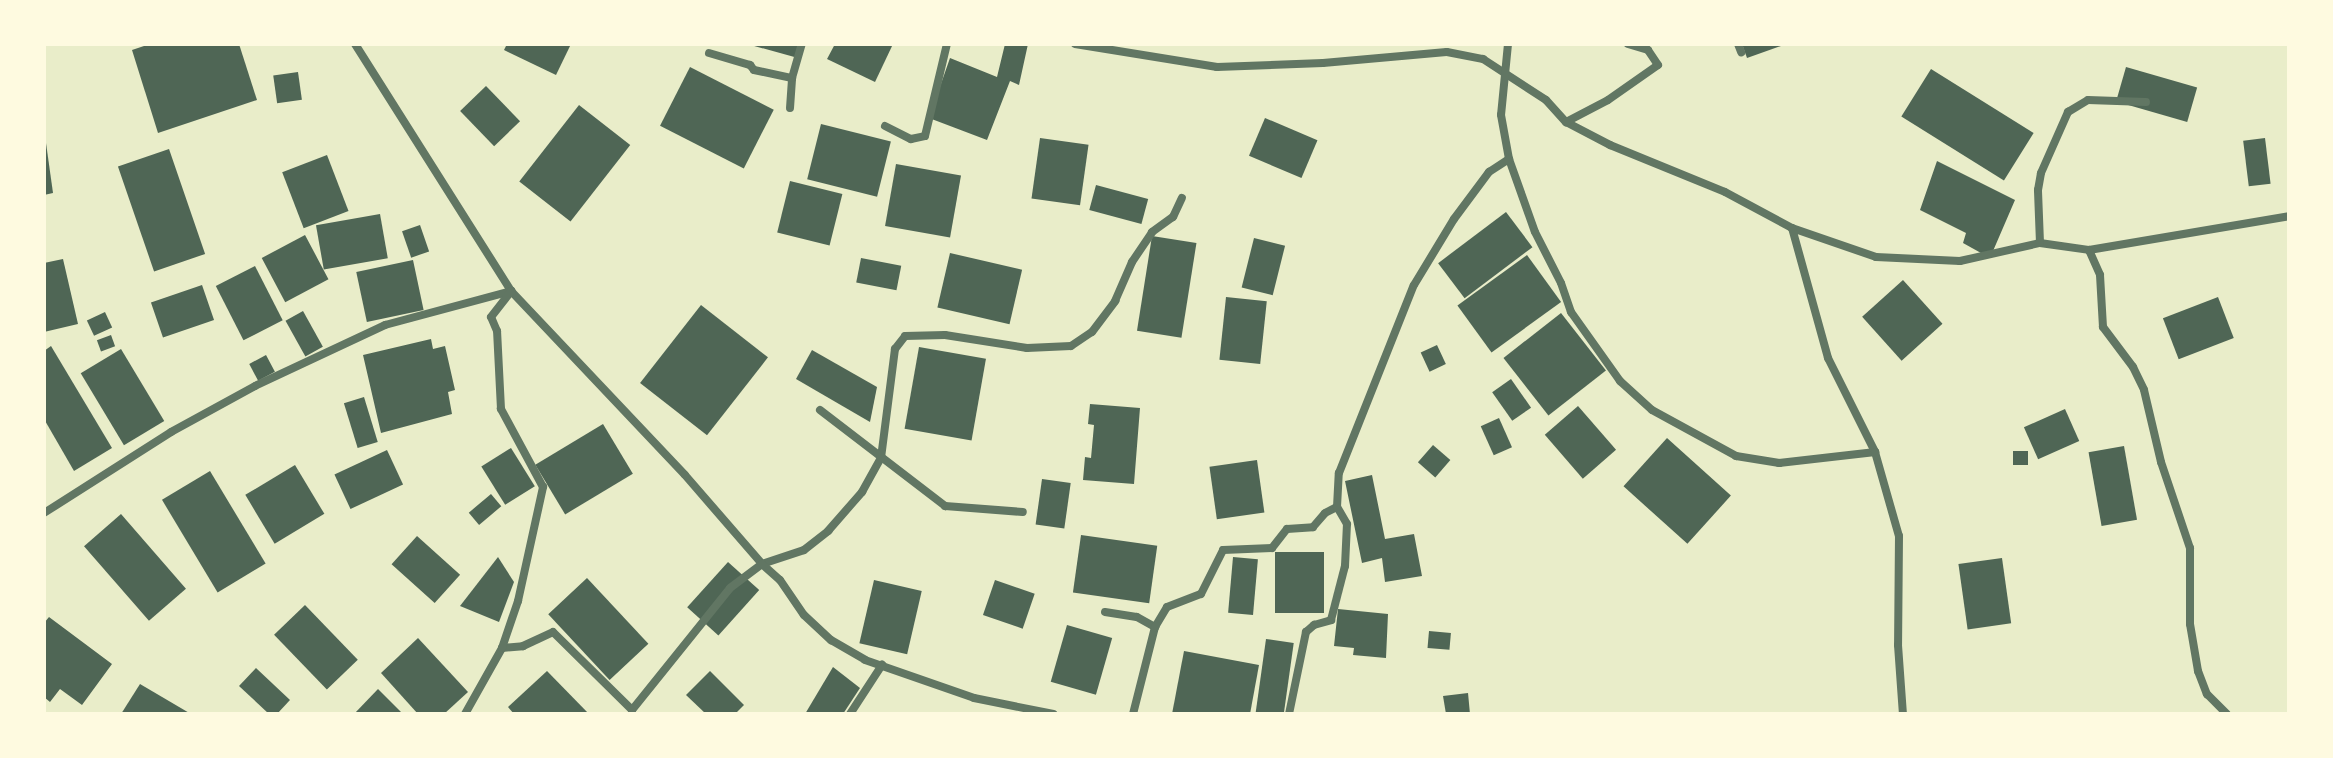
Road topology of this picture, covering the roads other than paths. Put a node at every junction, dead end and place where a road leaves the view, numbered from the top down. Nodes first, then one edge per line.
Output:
1 (355, 44) edge
2 (802, 44) edge
3 (947, 44) edge
4 (1075, 44) edge
5 (1508, 44) edge
6 (1628, 44) edge
7 (709, 53) dead end
8 (1504, 71) junction
9 (792, 78) junction
10 (2146, 102) dead end
11 (790, 108) dead end
12 (1566, 122) junction
13 (885, 126) dead end
14 (1509, 159) junction
15 (1182, 198) dead end
16 (2289, 216) edge
17 (1792, 228) junction
18 (2040, 243) junction
19 (2089, 250) junction
20 (511, 291) junction
21 (820, 410) dead end
22 (1875, 452) junction
23 (881, 458) junction
24 (1337, 507) junction
25 (1023, 512) dead end
26 (44, 513) edge
27 (762, 564) junction
28 (1105, 612) dead end
29 (1155, 627) junction
30 (502, 648) junction
31 (882, 665) junction
32 (465, 714) edge
33 (850, 714) edge
34 (1053, 714) edge
35 (1133, 714) edge
36 (1289, 714) edge
37 (1903, 714) edge
38 (2227, 714) edge

1 - 20 street
2 - 9 street
3 - 13 street
4 - 8 street
5 - 8 street
6 - 12 street
7 - 9 street
8 - 12 street
8 - 14 street
9 - 11 street
10 - 18 street
12 - 17 street
14 - 22 street
14 - 24 street
15 - 23 street
16 - 19 street
17 - 18 street
17 - 22 street
18 - 19 street
19 - 38 street
20 - 26 street
20 - 27 street
20 - 30 street
21 - 23 street
22 - 37 street
23 - 25 street
23 - 27 street
24 - 29 street
24 - 36 street
27 - 30 street
27 - 31 street
28 - 29 street
29 - 35 street
30 - 32 street
31 - 33 street
31 - 34 street

